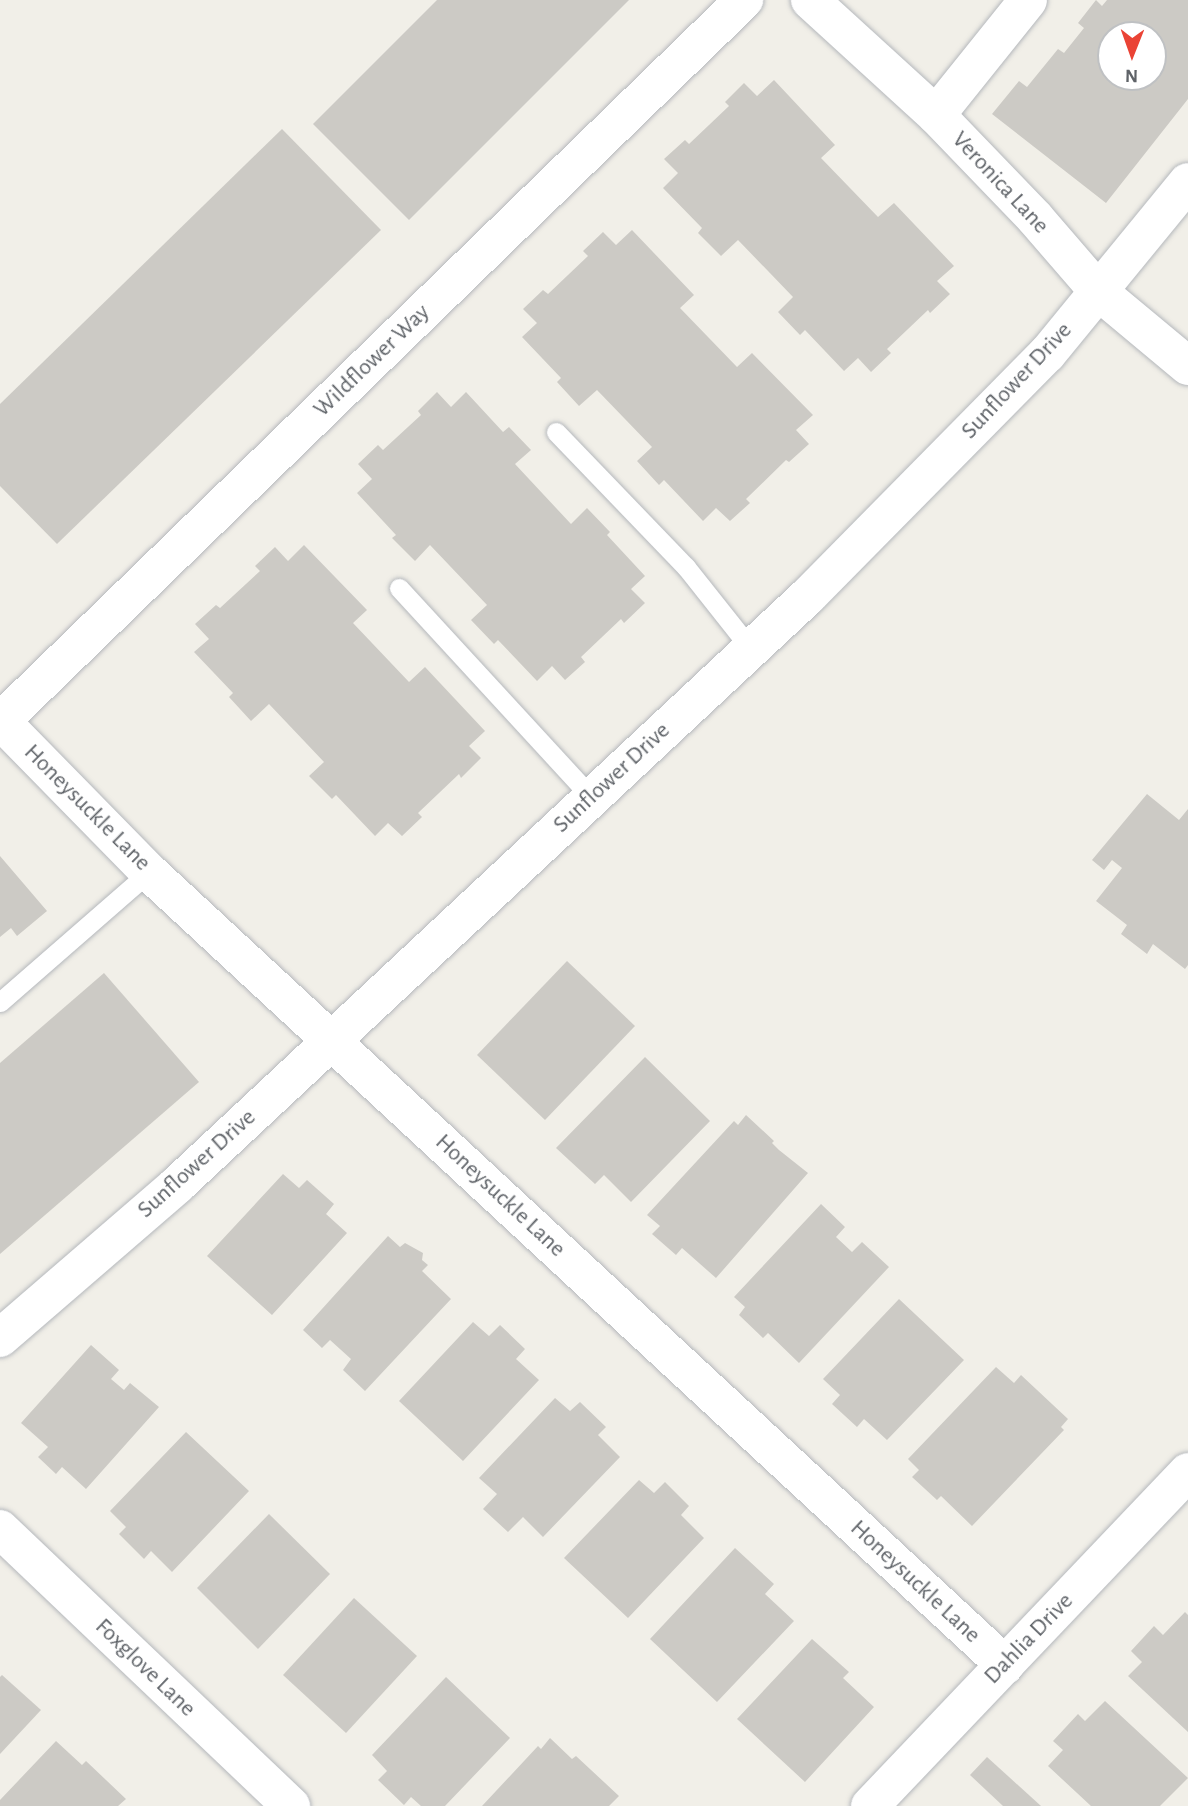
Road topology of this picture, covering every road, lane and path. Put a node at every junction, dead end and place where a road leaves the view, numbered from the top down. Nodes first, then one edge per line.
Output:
1 (744, 0) edge
2 (810, 0) edge
3 (1028, 0) edge
4 (936, 115) junction
5 (1188, 182) edge
6 (1098, 291) junction
7 (1188, 366) edge
8 (556, 432) dead end
9 (398, 587) dead end
10 (751, 649) junction
11 (1, 722) edge
12 (592, 798) junction
13 (149, 872) junction
14 (0, 1002) edge
15 (332, 1040) junction
16 (0, 1338) edge
17 (1188, 1472) edge
18 (0, 1529) edge
19 (1005, 1665) junction
20 (291, 1806) edge
21 (870, 1806) edge

1 - 11 street, Wildflower Way
2 - 4 street, Veronica Lane
3 - 4 street
4 - 6 street, Veronica Lane
5 - 6 street, Sunflower Drive
6 - 7 street, Veronica Lane
6 - 10 street, Sunflower Drive
8 - 10 lane
9 - 12 lane
10 - 12 street, Sunflower Drive
11 - 13 street, Honeysuckle Lane
12 - 15 street, Sunflower Drive
13 - 14 lane
13 - 15 street, Honeysuckle Lane
15 - 16 street, Sunflower Drive
15 - 19 street, Honeysuckle Lane
17 - 19 street, Dahlia Drive
18 - 20 street, Foxglove Lane
19 - 21 street, Dahlia Drive

